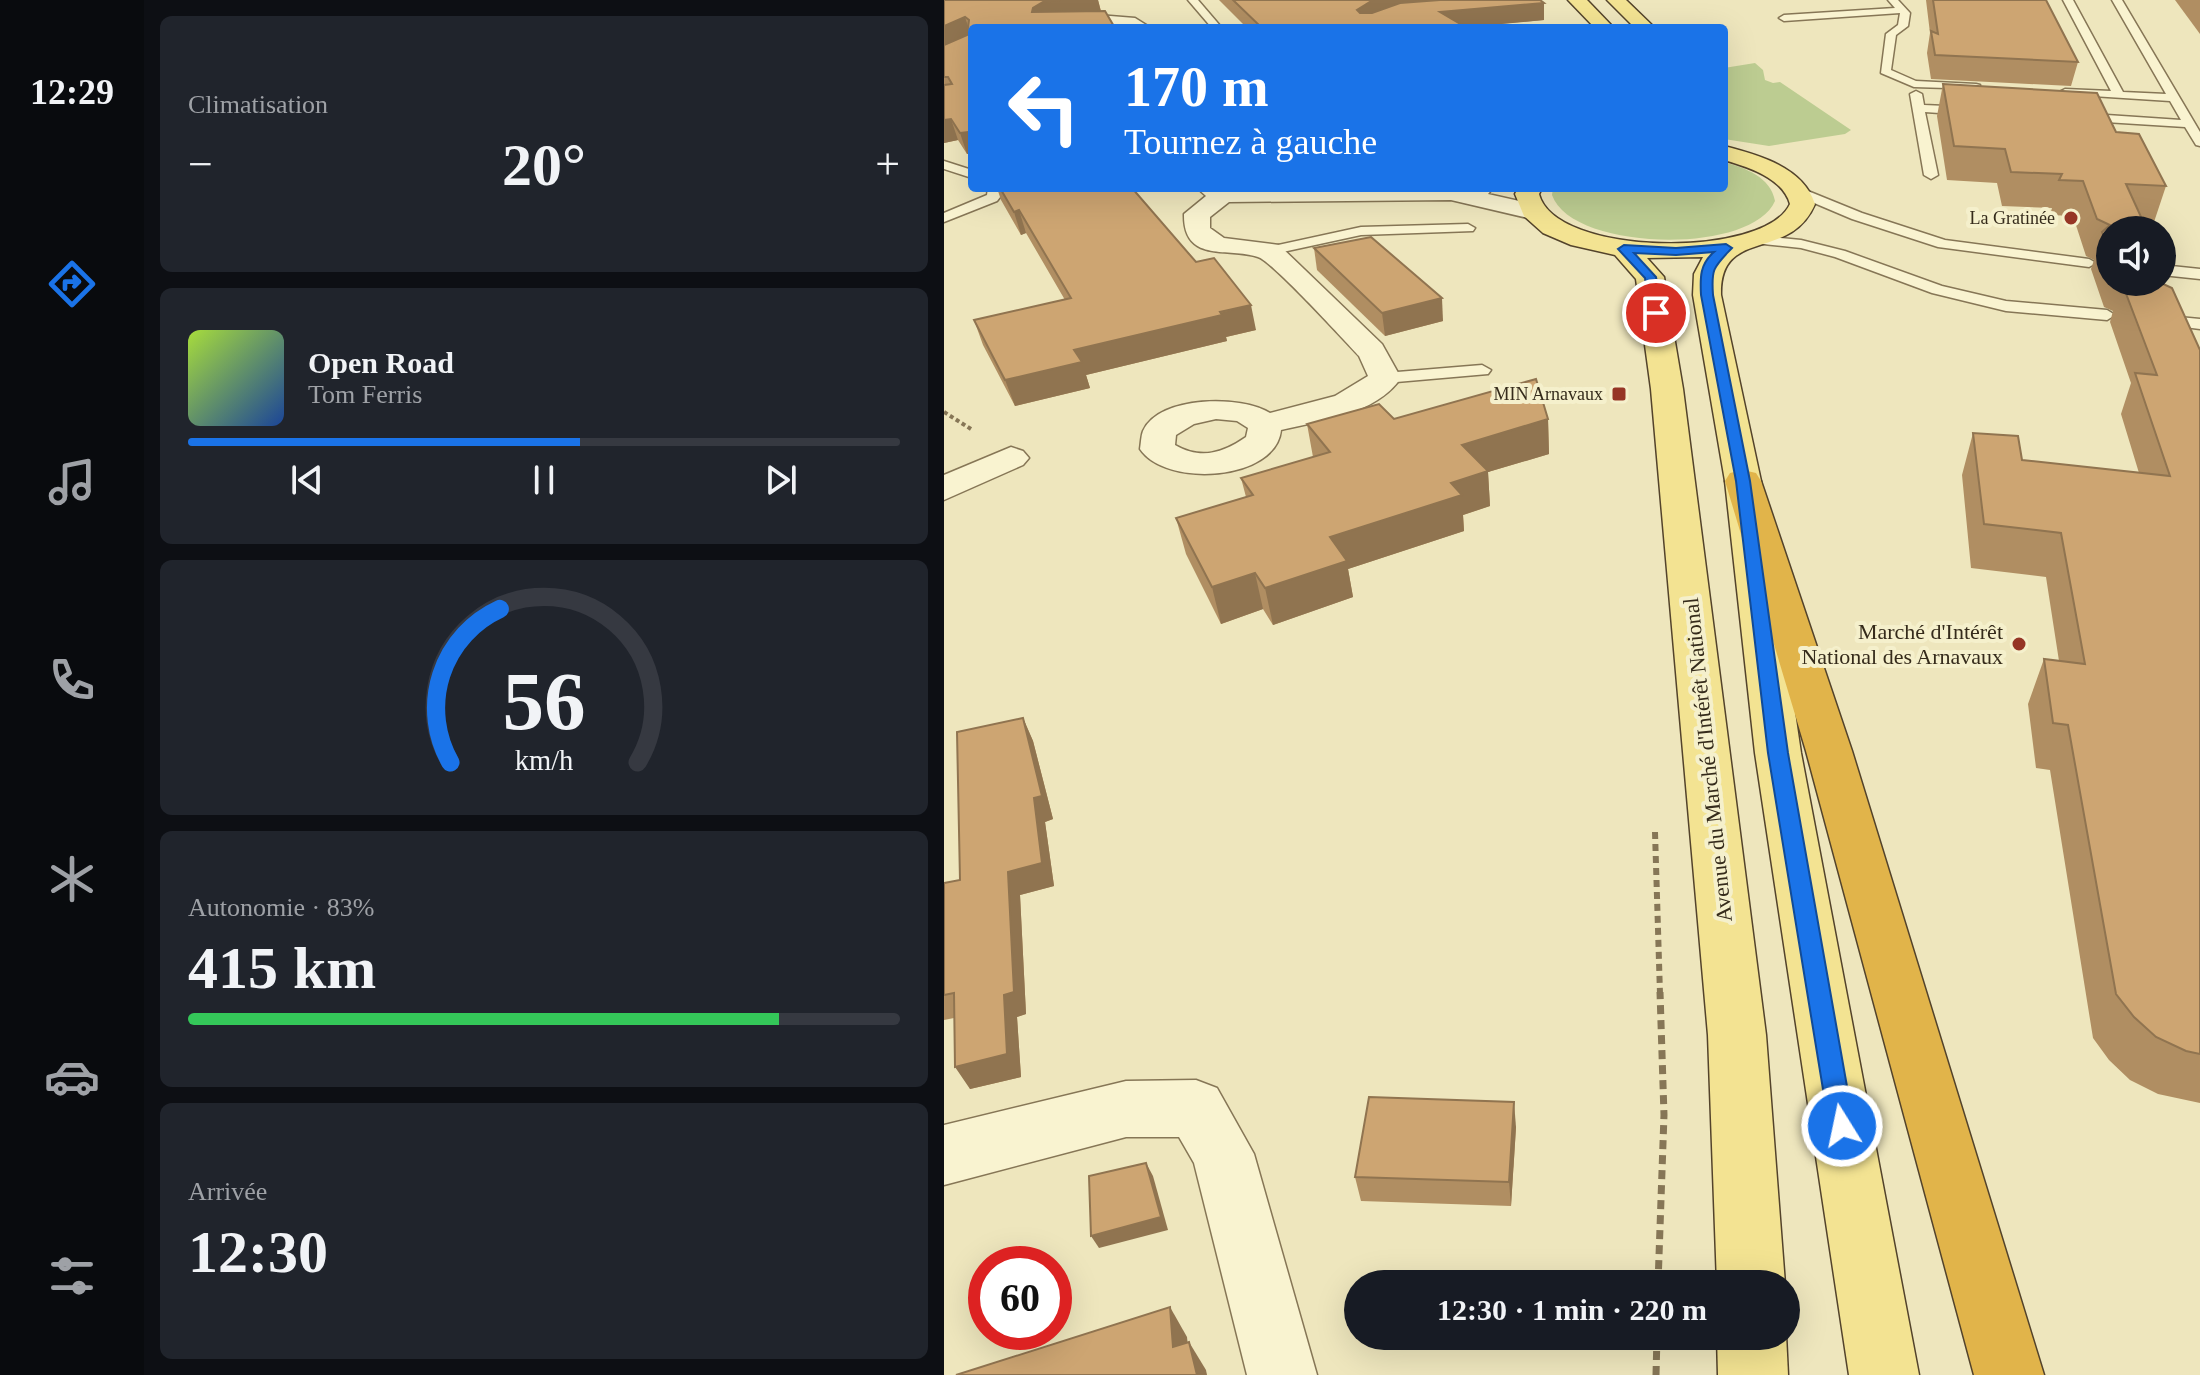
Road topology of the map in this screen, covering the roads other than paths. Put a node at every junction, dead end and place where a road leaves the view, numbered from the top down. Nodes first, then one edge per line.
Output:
1 (1193, 0) edge
2 (1577, 0) edge
3 (1616, 0) edge
4 (1893, 0) edge
5 (2068, 0) edge
6 (2117, 0) edge
7 (1903, 10) junction
8 (1784, 18) dead end
9 (1085, 24) edge
10 (1137, 24) edge
11 (1214, 24) edge
12 (1601, 24) edge
13 (1642, 24) edge
14 (1903, 26) junction
15 (1874, 28) dead end
16 (1914, 84) junction
17 (1993, 88) edge
18 (2056, 92) edge
19 (2119, 95) junction
20 (2174, 98) junction
21 (1919, 108) junction
22 (1982, 112) edge
23 (2062, 116) edge
24 (2189, 124) junction
25 (2200, 142) edge
26 (1728, 154) edge
27 (944, 165) edge
28 (968, 173) edge
29 (1931, 175) dead end
30 (1798, 191) junction
31 (997, 192) edge
32 (1216, 192) edge
33 (1457, 192) edge
34 (1451, 193) junction
35 (1531, 199) edge
36 (944, 218) edge
37 (1468, 228) dead end
38 (1758, 240) junction
39 (1726, 248) junction
40 (1624, 249) junction
41 (1269, 251) junction
42 (2089, 263) dead end
43 (2176, 271) edge
44 (2200, 274) edge
45 (2107, 315) dead end
46 (2156, 319) edge
47 (2200, 324) edge
48 (1482, 370) dead end
49 (1385, 378) junction
50 (1265, 424) dead end
51 (1011, 458) dead end
52 (1743, 481) junction
53 (944, 489) edge
54 (944, 1155) edge
55 (1750, 1270) edge
56 (1752, 1350) edge
57 (1282, 1375) edge
58 (1753, 1375) edge
59 (1884, 1375) edge
60 (2009, 1375) edge

1 - 11 lane
2 - 12 main road
3 - 13 main road
4 - 7 lane
5 - 19 lane
6 - 20 lane
7 - 8 lane
7 - 14 lane
9 - 10 street
14 - 15 lane
14 - 16 lane
16 - 17 lane
16 - 21 lane
18 - 19 lane
19 - 20 lane
20 - 24 lane
21 - 22 lane
21 - 29 lane
23 - 24 lane
24 - 25 lane
26 - 30 main road
27 - 28 lane
30 - 38 main road
30 - 42 lane
31 - 36 lane
32 - 34 street
32 - 41 street
33 - 34 street
34 - 35 street
35 - 40 main road
37 - 41 lane
38 - 39 main road
38 - 45 lane
39 - 40 main road
39 - 52 main road
40 - 55 main road, Avenue du Marché d'Intérêt National
41 - 49 street
43 - 44 lane
46 - 47 lane
48 - 49 lane
49 - 50 street
51 - 53 street
52 - 59 main road
52 - 60 highway
54 - 57 street
56 - 58 main road

